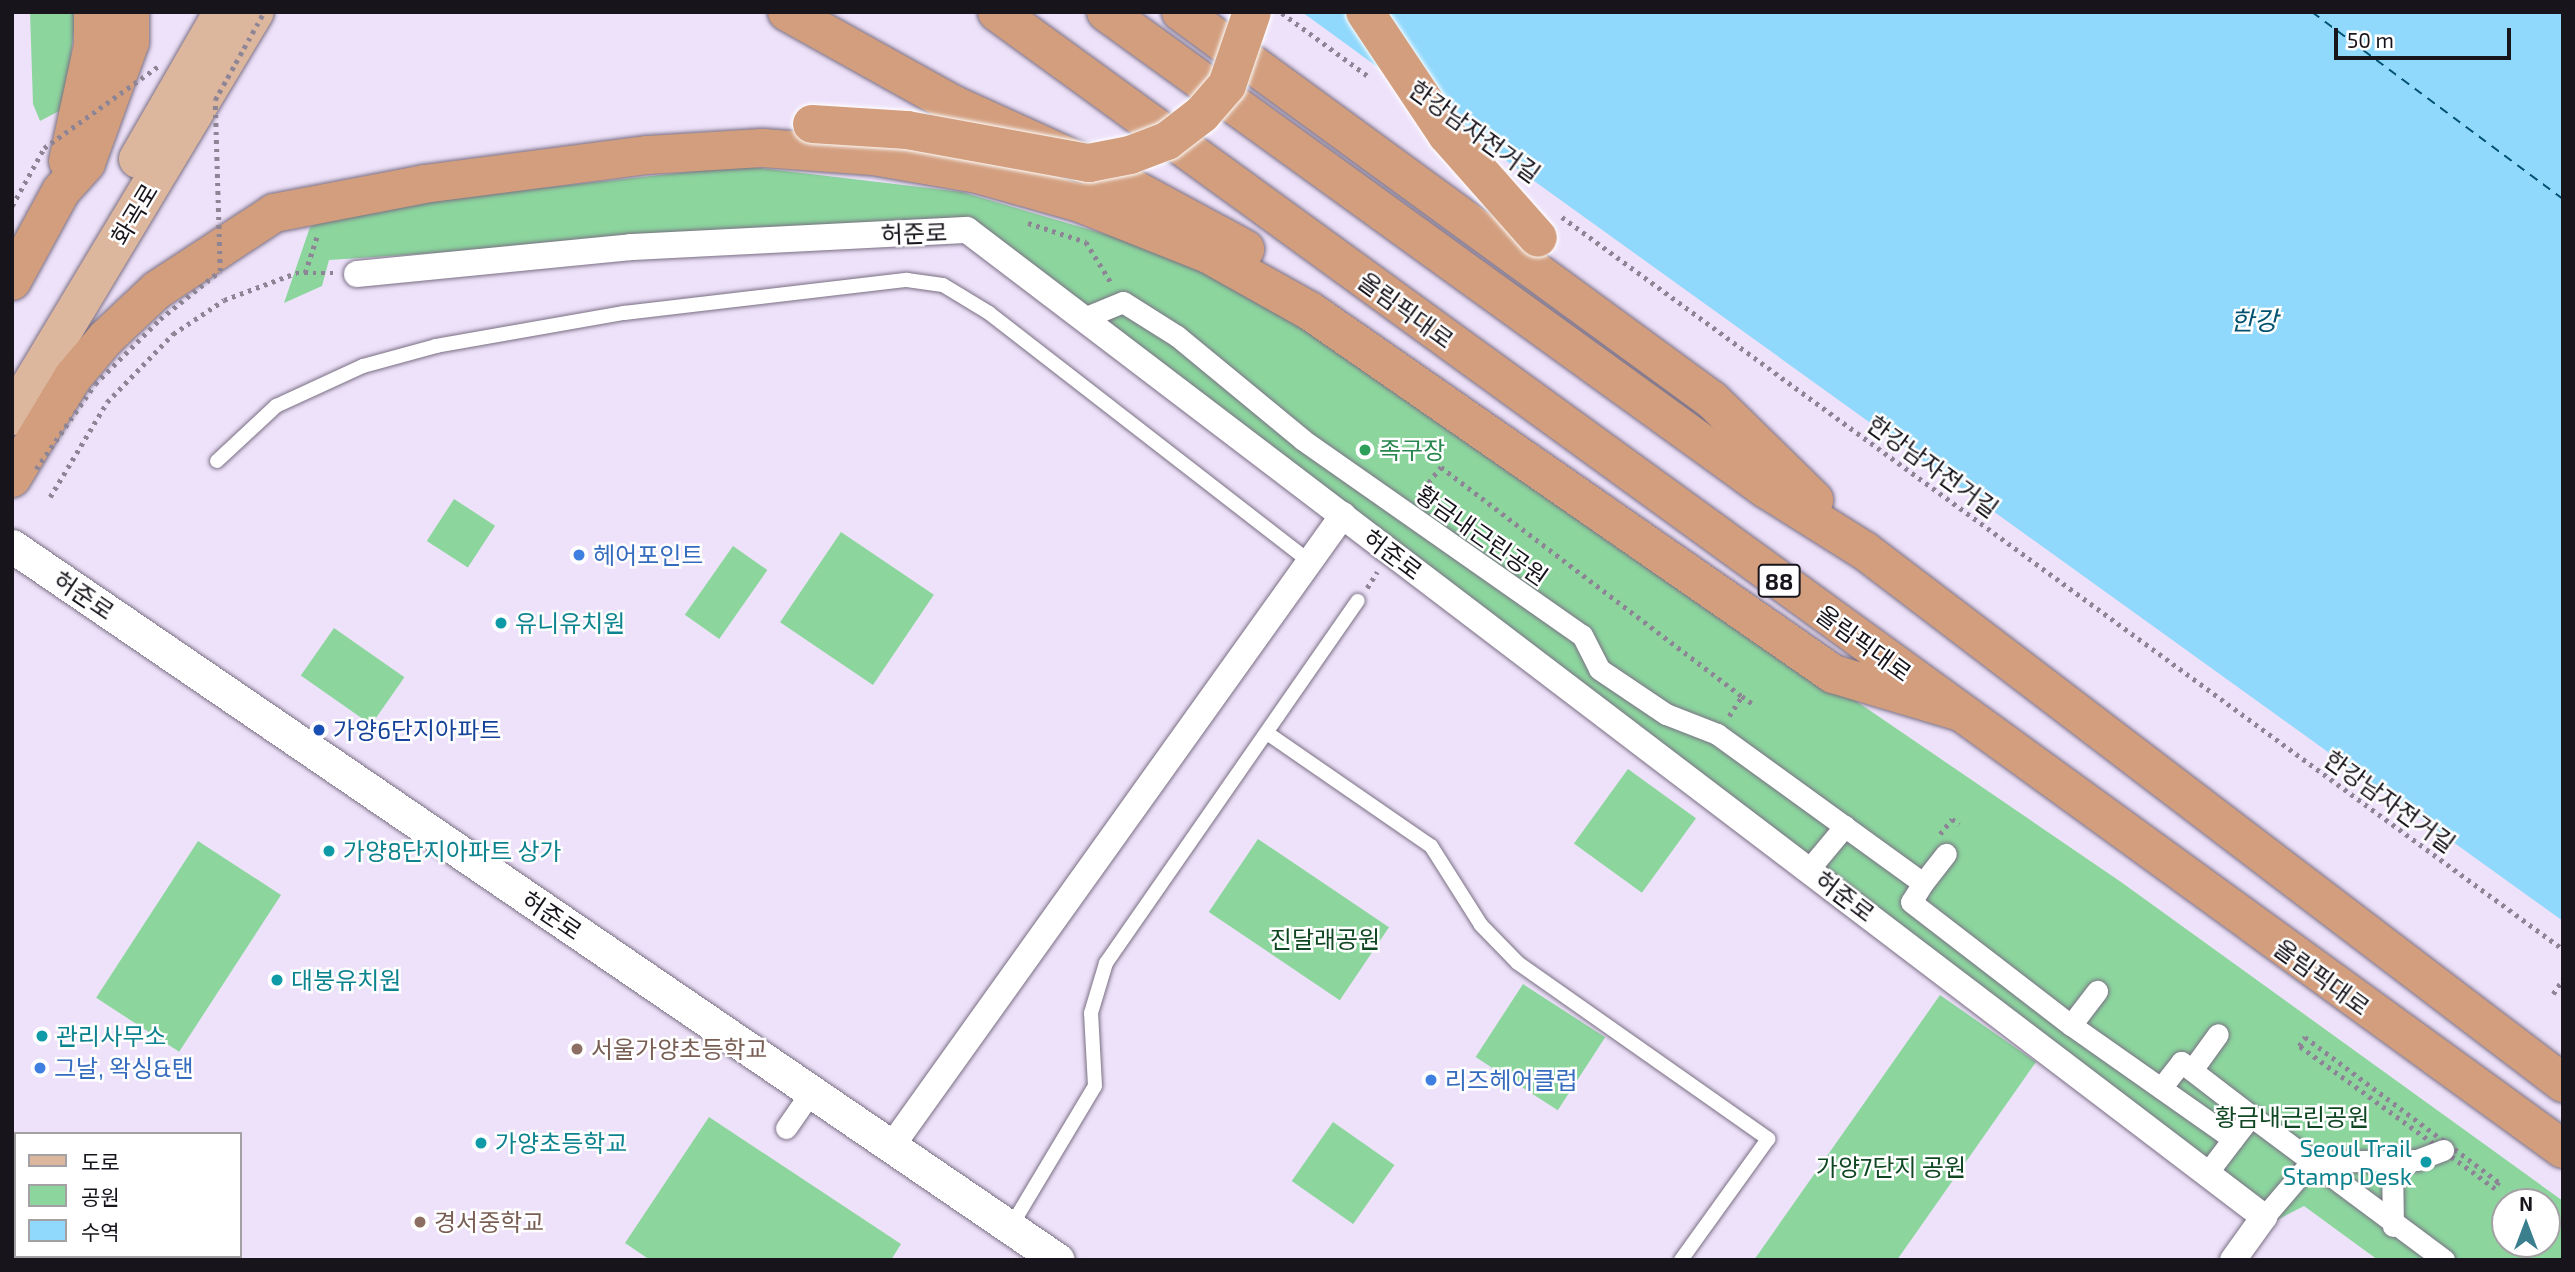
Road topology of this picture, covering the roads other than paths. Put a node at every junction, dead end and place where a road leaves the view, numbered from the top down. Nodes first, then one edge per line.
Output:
1 (93, 12) edge
2 (130, 12) edge
3 (223, 12) edge
4 (255, 12) edge
5 (787, 12) edge
6 (998, 12) edge
7 (1106, 12) edge
8 (1181, 12) edge
9 (1252, 12) edge
10 (1366, 12) edge
11 (61, 191) junction
12 (274, 213) junction
13 (357, 274) road end
14 (12, 281) edge
15 (1084, 318) junction
16 (12, 376) edge
17 (1413, 381) junction
18 (1712, 400) junction
19 (12, 416) edge
20 (218, 461) dead end
21 (24, 474) edge
22 (1343, 515) junction
23 (12, 546) edge
24 (1865, 551) junction
25 (1310, 562) junction
26 (1359, 601) dead end
27 (1957, 711) junction
28 (1268, 733) junction
29 (1845, 826) junction
30 (1946, 854) dead end
31 (1809, 869) junction
32 (1923, 883) junction
33 (2088, 995) dead end
34 (2071, 1025) junction
35 (2218, 1034) dead end
36 (2192, 1070) junction
37 (2563, 1083) edge
38 (2161, 1088) junction
39 (811, 1092) junction
40 (2250, 1116) junction
41 (786, 1128) dead end
42 (2233, 1139) junction
43 (2445, 1146) road end
44 (891, 1147) junction
45 (2563, 1149) edge
46 (2392, 1158) junction
47 (2311, 1162) junction
48 (2208, 1172) junction
49 (2264, 1217) junction
50 (2393, 1226) junction
51 (1015, 1242) edge
52 (1058, 1260) edge
53 (1681, 1260) edge
54 (2234, 1260) edge
55 (2444, 1260) edge

1 - 11 highway
2 - 11 highway
3 - 16 main road, 화곡로
4 - 19 main road, 화곡로
5 - 17 highway
6 - 27 highway, 올림픽대로 / 88
7 - 24 highway
8 - 18 highway
9 - 12 highway, bridge
10 - 18 highway, bridge
11 - 14 highway
12 - 17 highway
12 - 21 highway
13 - 15 street, 허준로
15 - 22 street, 허준로
15 - 29 street, 황금내근린공원
17 - 27 highway
18 - 24 highway
20 - 25 lane
22 - 25 street
22 - 31 street, 허준로
23 - 39 street, 허준로
24 - 37 highway
25 - 44 street
26 - 28 lane
27 - 45 highway, 올림픽대로 / 88
28 - 51 lane
28 - 53 lane
29 - 31 street
29 - 32 street, 황금내근린공원
30 - 32 street
31 - 48 street, 허준로
32 - 34 street
33 - 34 street
34 - 38 street
35 - 36 street
36 - 38 street
36 - 40 street
38 - 42 street
39 - 41 street
39 - 44 street, 허준로
40 - 42 street
40 - 47 street
42 - 48 street
43 - 46 street
44 - 51 street, 허준로
46 - 47 street
46 - 50 street
47 - 49 street
47 - 50 street
48 - 49 street, 허준로
49 - 54 street
50 - 55 street
51 - 52 street, 허준로

